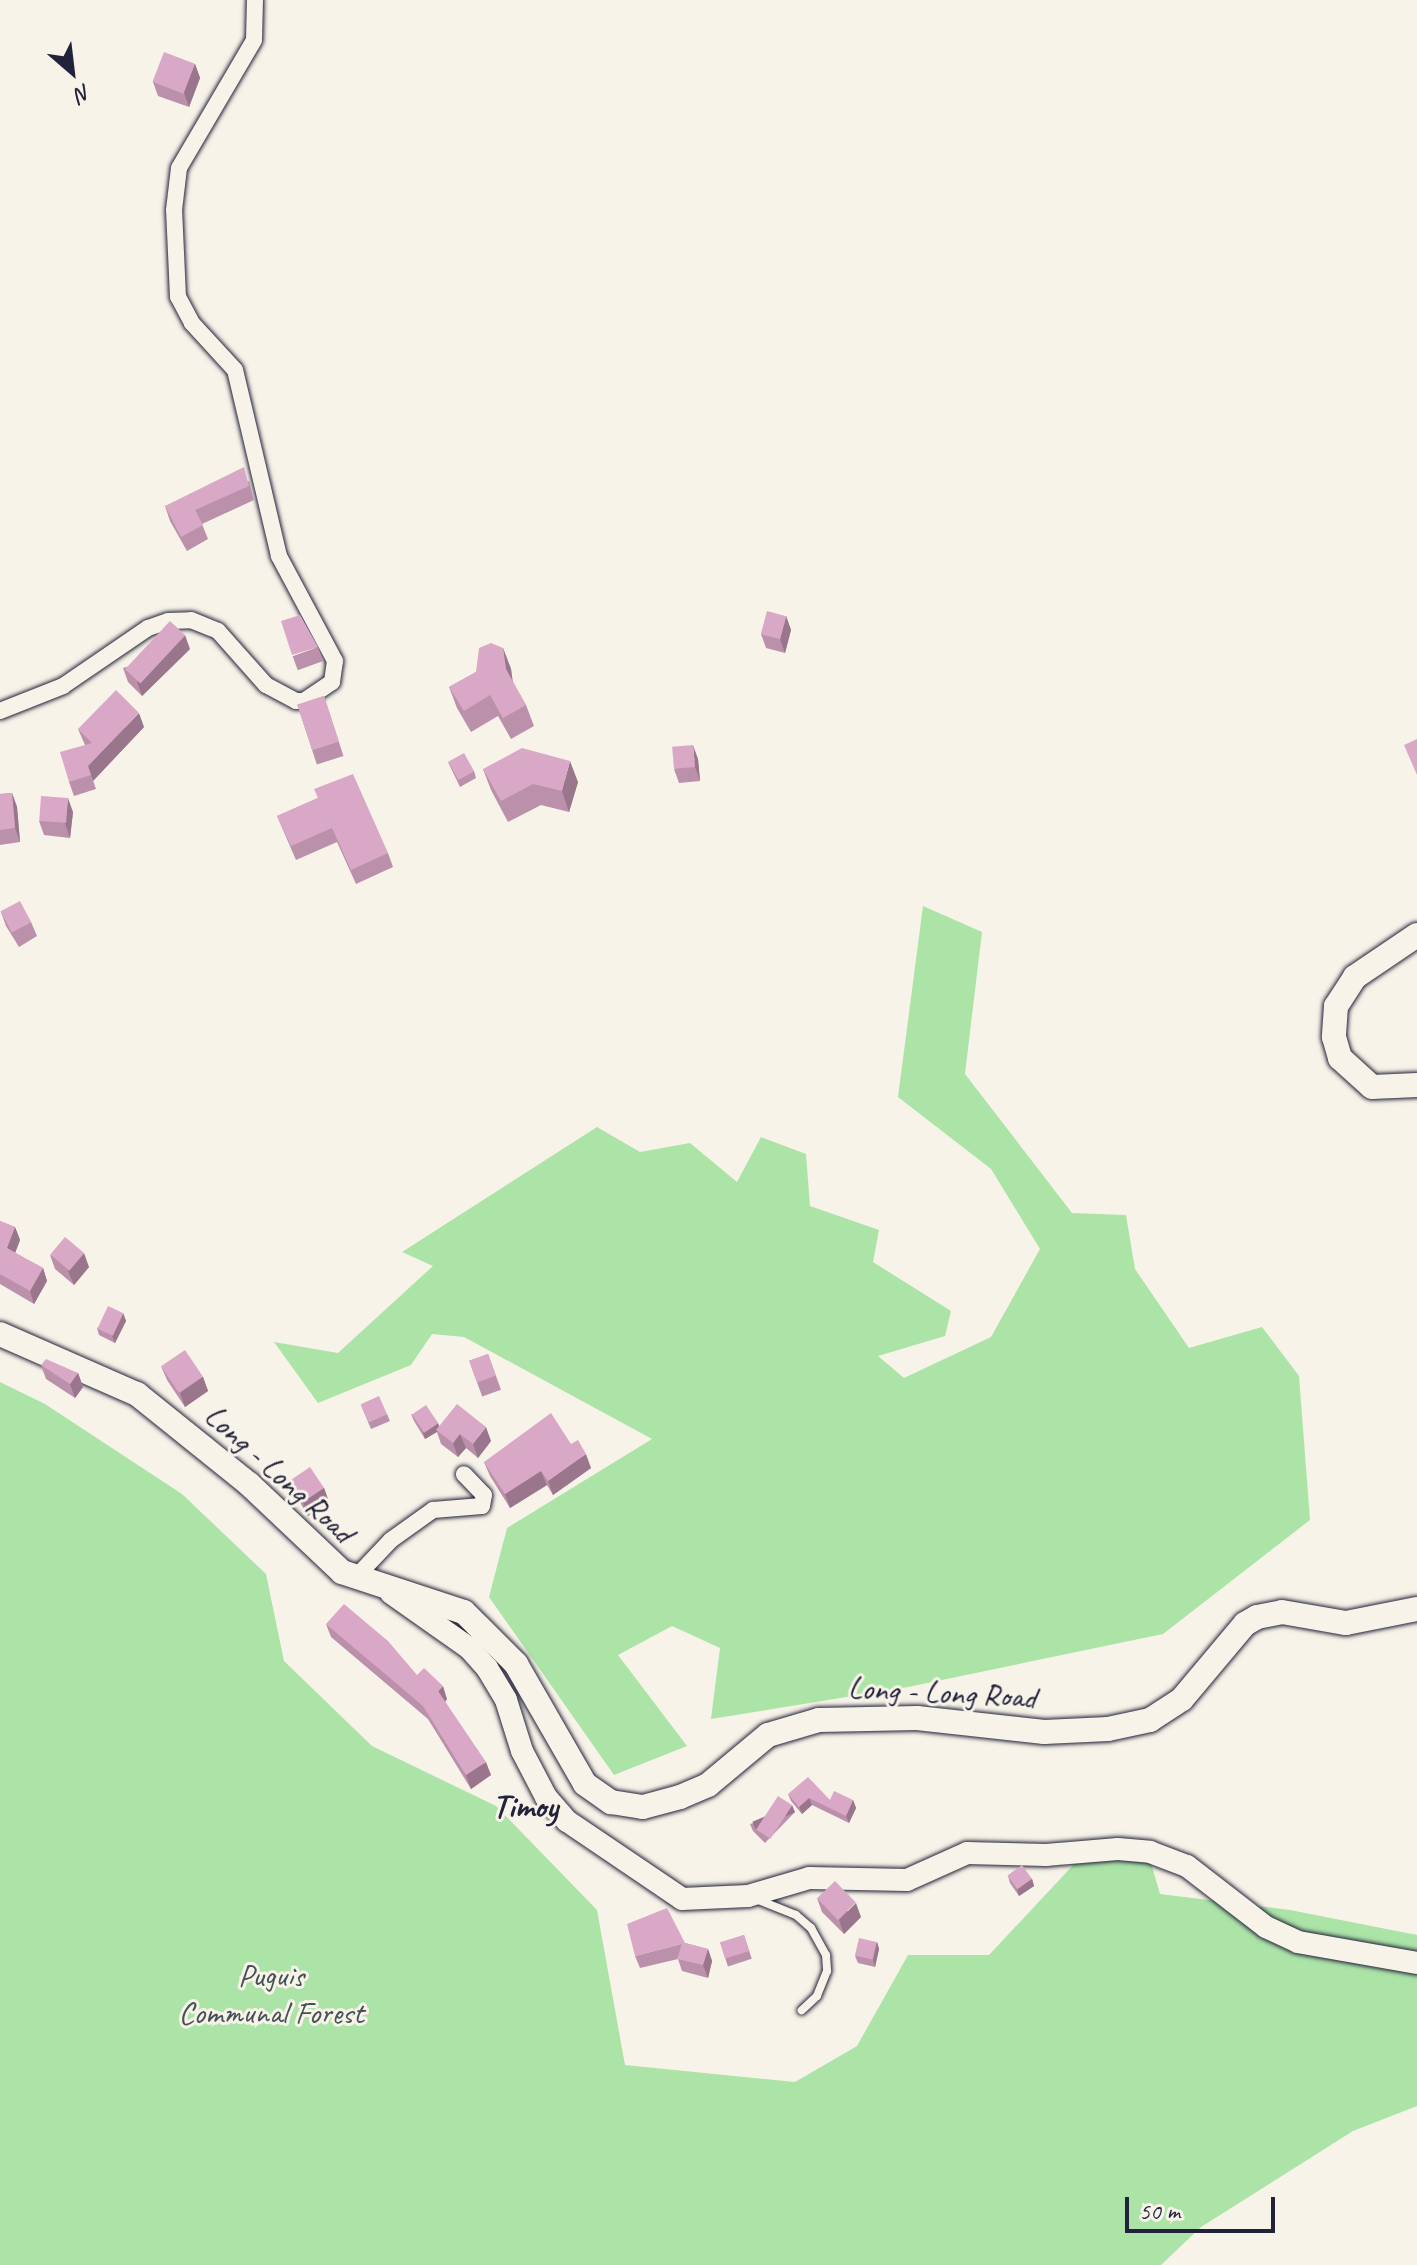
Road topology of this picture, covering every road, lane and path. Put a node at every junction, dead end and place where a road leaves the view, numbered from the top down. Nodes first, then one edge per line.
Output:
1 (255, 0) edge
2 (0, 711) edge
3 (1417, 935) edge
4 (1417, 1085) edge
5 (0, 1334) edge
6 (464, 1474) dead end
7 (355, 1578) junction
8 (384, 1589) junction
9 (1417, 1609) edge
10 (748, 1896) junction
11 (1417, 1963) edge
12 (802, 2010) dead end

1 - 2 street
3 - 4 main road
5 - 7 main road, Long - Long Road
6 - 7 street
7 - 8 main road, Long - Long Road
8 - 9 main road, Long - Long Road
8 - 10 street
10 - 11 street
10 - 12 lane

